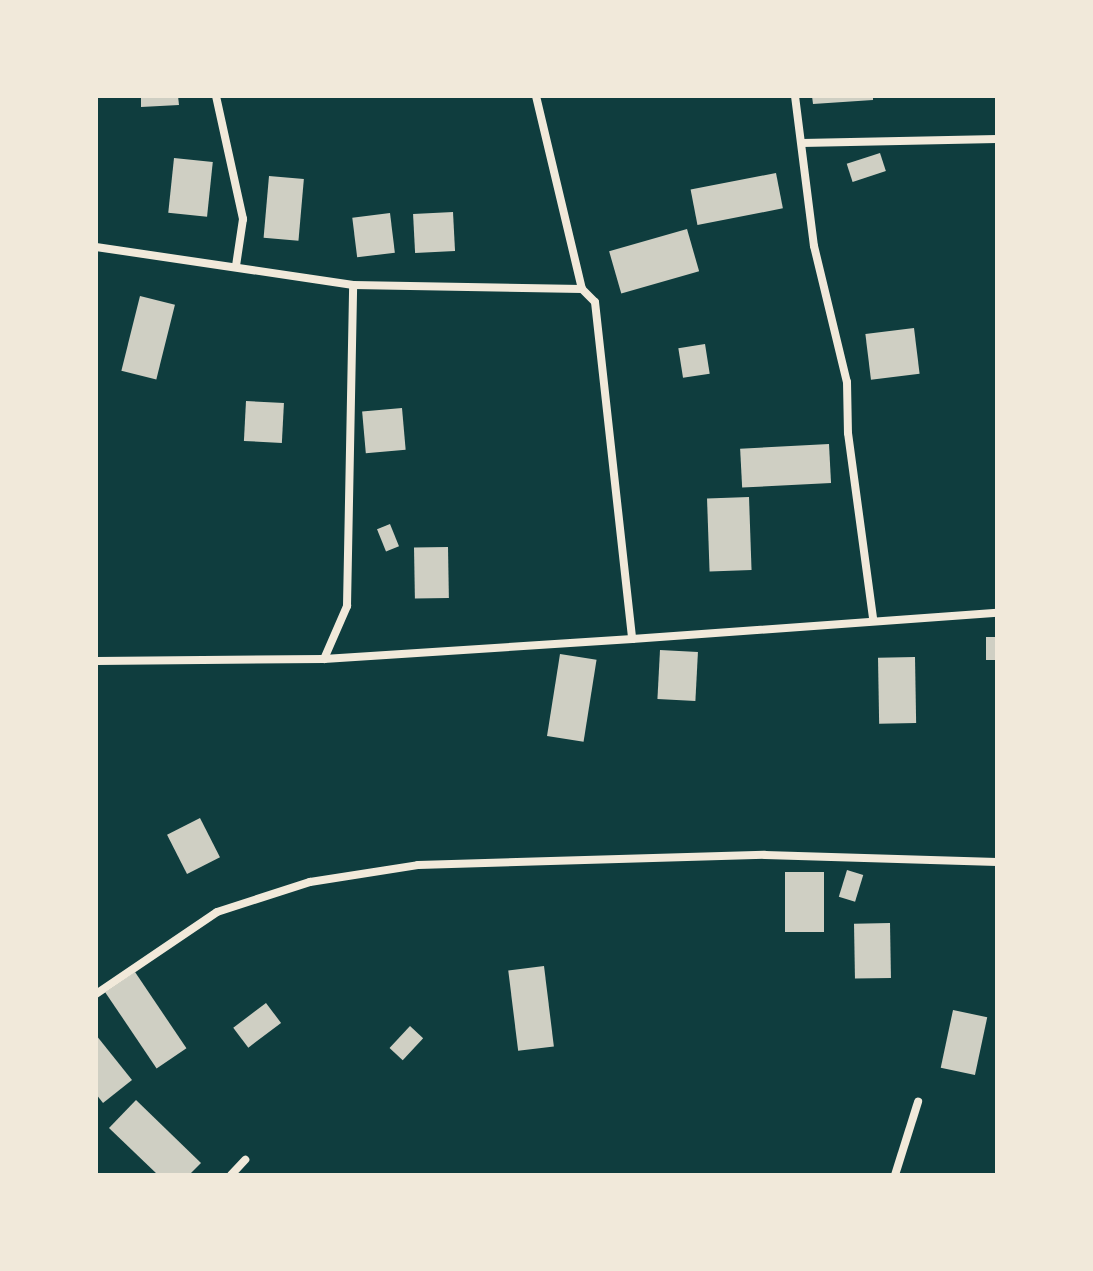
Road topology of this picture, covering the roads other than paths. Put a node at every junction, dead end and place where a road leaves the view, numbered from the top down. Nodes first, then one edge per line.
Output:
1 (216, 96) edge
2 (536, 96) edge
3 (795, 96) edge
4 (997, 139) edge
5 (802, 143) junction
6 (96, 247) edge
7 (236, 266) junction
8 (353, 285) junction
9 (582, 289) junction
10 (997, 613) edge
11 (873, 619) junction
12 (632, 639) junction
13 (324, 659) junction
14 (96, 661) edge
15 (997, 862) edge
16 (96, 994) edge
17 (918, 1102) dead end
18 (245, 1160) dead end
19 (231, 1175) edge
20 (895, 1175) edge

1 - 7 street
2 - 9 street
3 - 5 street
4 - 5 street
5 - 11 street
6 - 7 street
7 - 8 street
8 - 9 street
8 - 13 street
9 - 12 street
10 - 11 street
11 - 12 street
12 - 13 street
13 - 14 street
15 - 16 street
17 - 20 street
18 - 19 street

